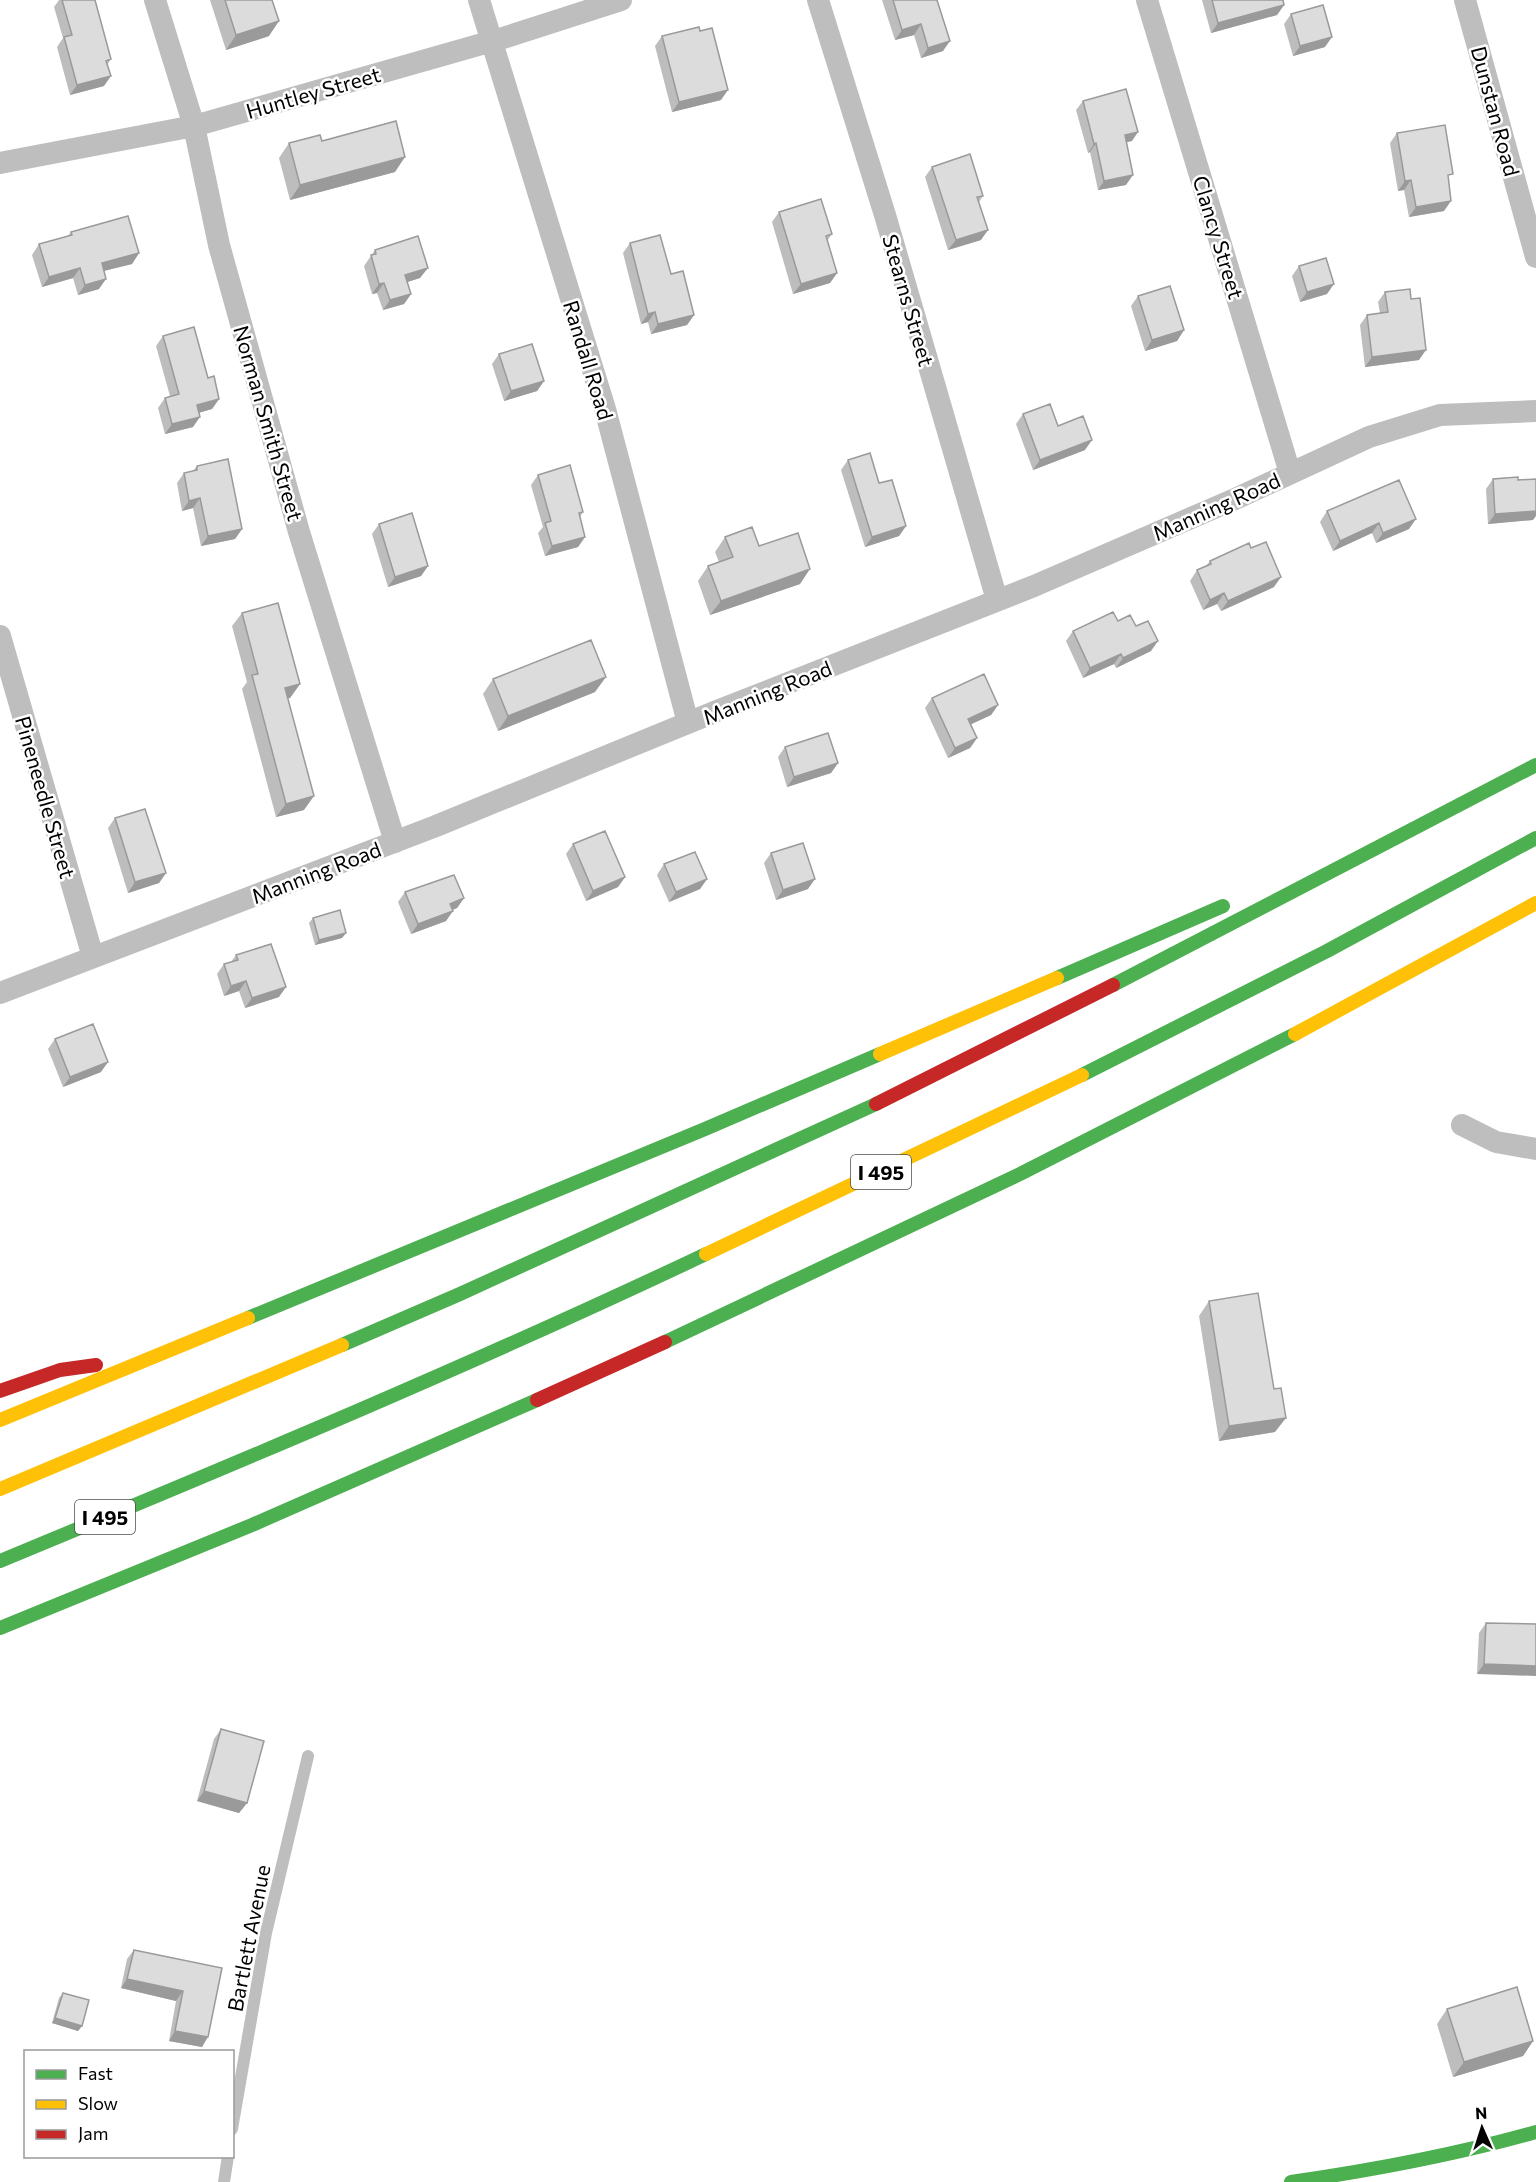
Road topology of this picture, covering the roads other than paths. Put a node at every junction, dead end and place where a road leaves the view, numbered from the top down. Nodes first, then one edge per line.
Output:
1 (155, 0) edge
2 (479, 0) edge
3 (621, 0) edge
4 (818, 0) edge
5 (1147, 0) edge
6 (1465, 0) edge
7 (491, 41) junction
8 (194, 126) junction
9 (0, 163) edge
10 (1536, 257) edge
11 (1536, 411) edge
12 (1290, 473) junction
13 (997, 600) junction
14 (0, 636) edge
15 (688, 723) junction
16 (1536, 765) edge
17 (1478, 796) junction
18 (1536, 838) edge
19 (394, 842) junction
20 (1293, 876) dead end
21 (1239, 899) dead end
22 (1536, 903) edge
23 (93, 957) junction
24 (0, 993) edge
25 (1462, 1125) dead end
26 (1536, 1149) edge
27 (163, 1354) junction
28 (0, 1391) edge
29 (0, 1420) edge
30 (0, 1489) edge
31 (210, 1543) junction
32 (0, 1561) edge
33 (42, 1626) dead end
34 (0, 1628) edge
35 (308, 1756) dead end
36 (234, 2118) edge
37 (1536, 2132) edge
38 (228, 2158) edge
39 (224, 2182) edge
40 (1291, 2182) edge

1 - 8 street, Norman Smith Street
2 - 7 street, Randall Road
3 - 7 street, Huntley Street
4 - 13 street, Stearns Street
5 - 12 street, Clancy Street
6 - 10 street, Dunstan Road
7 - 8 street, Huntley Street
7 - 15 street, Randall Road
8 - 9 street, Huntley Street
8 - 19 street, Norman Smith Street
11 - 12 street, Manning Road
12 - 13 street, Manning Road
13 - 15 street, Manning Road
14 - 23 street, Pineneedle Street
15 - 19 street, Manning Road
16 - 17 main road
17 - 20 main road
17 - 30 main road
18 - 32 main road, I 495
19 - 23 street, Manning Road
21 - 27 main road
22 - 31 main road
23 - 24 street, Manning Road
25 - 26 street
27 - 28 main road
27 - 29 main road
31 - 33 main road
31 - 34 main road
35 - 36 lane, Bartlett Avenue
37 - 40 main road
38 - 39 lane

